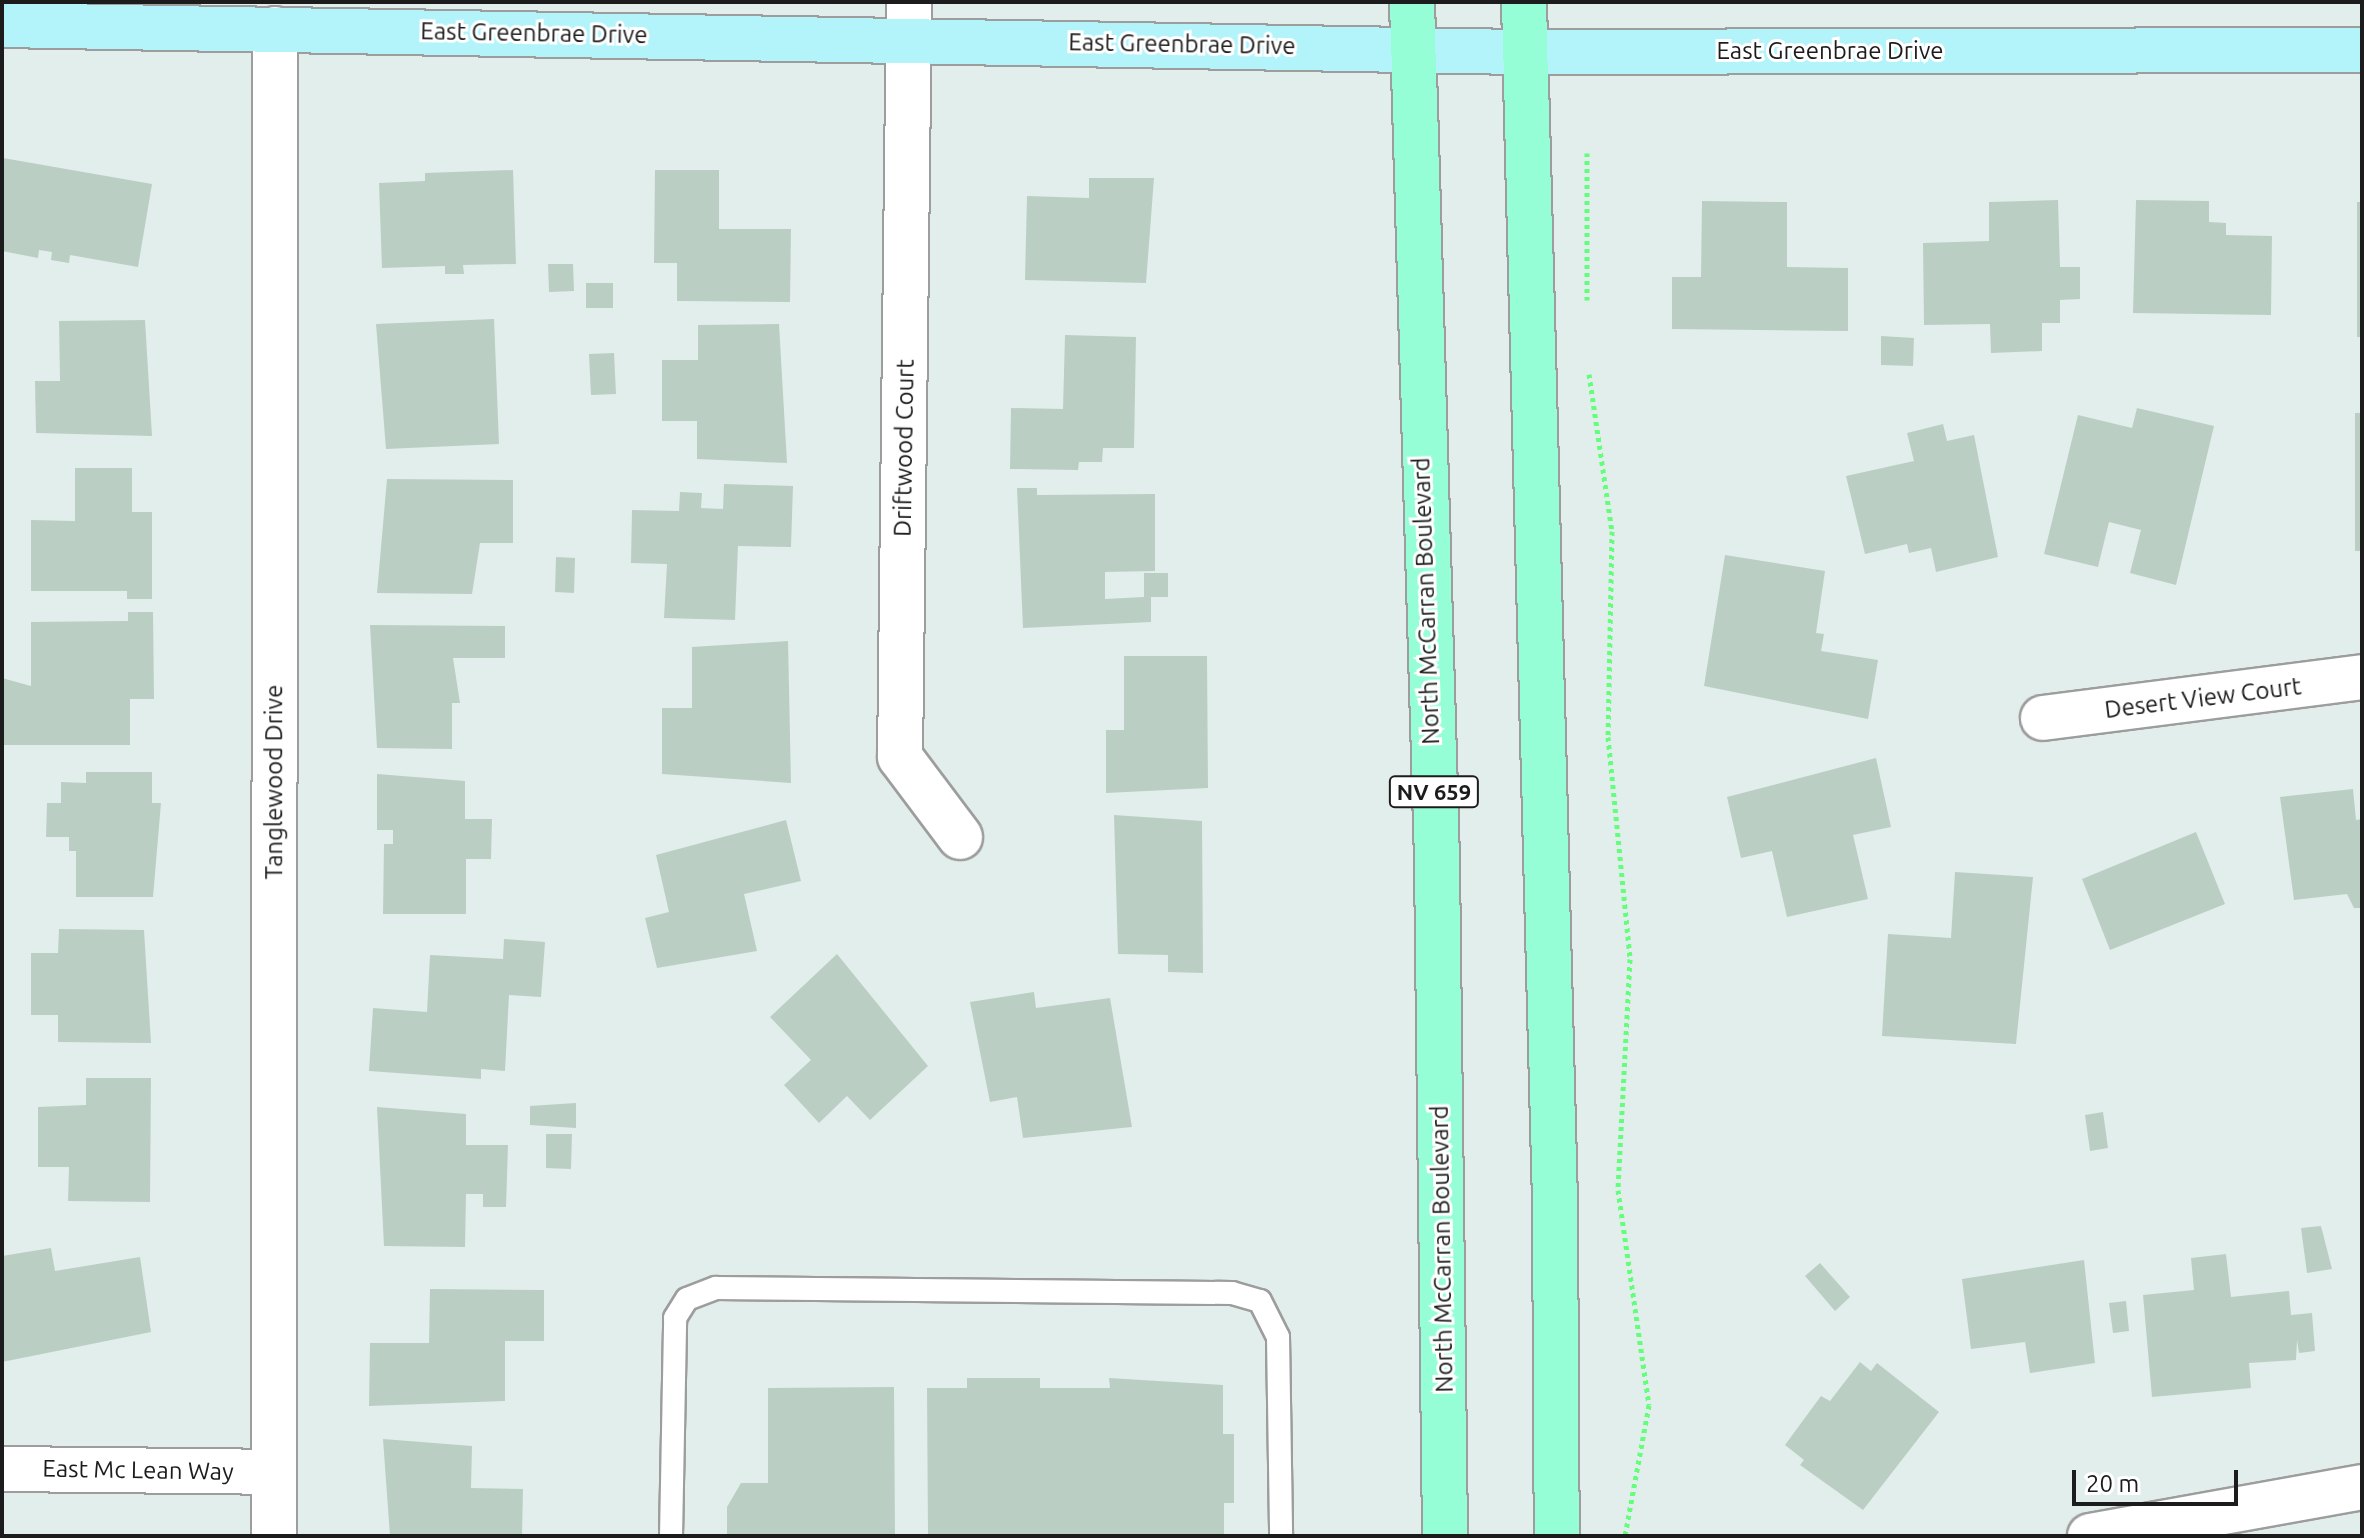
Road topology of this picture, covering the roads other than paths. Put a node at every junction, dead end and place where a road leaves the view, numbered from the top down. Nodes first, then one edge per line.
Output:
1 (1412, 2) edge
2 (1524, 2) edge
3 (909, 20) edge
4 (2, 25) edge
5 (275, 29) junction
6 (1412, 49) junction
7 (2362, 50) edge
8 (1525, 52) junction
9 (2362, 677) edge
10 (2043, 718) dead end
11 (960, 837) dead end
12 (2, 1469) edge
13 (274, 1472) junction
14 (2362, 1487) edge
15 (274, 1536) edge
16 (671, 1536) edge
17 (1281, 1536) edge
18 (1445, 1536) edge
19 (1557, 1536) edge
20 (2090, 1536) edge

1 - 6 main road, North McCarran Boulevard / NV 659
2 - 8 main road
3 - 5 street, East Greenbrae Drive
3 - 6 street, East Greenbrae Drive
3 - 11 street, Driftwood Court
4 - 5 street, East Greenbrae Drive
5 - 13 street, Tanglewood Drive
6 - 8 street, East Greenbrae Drive
6 - 18 main road, North McCarran Boulevard / NV 659
7 - 8 street, East Greenbrae Drive
8 - 19 main road
9 - 10 street, Desert View Court
12 - 13 street, East Mc Lean Way
13 - 15 street, Tanglewood Drive
14 - 20 street
16 - 17 lane

